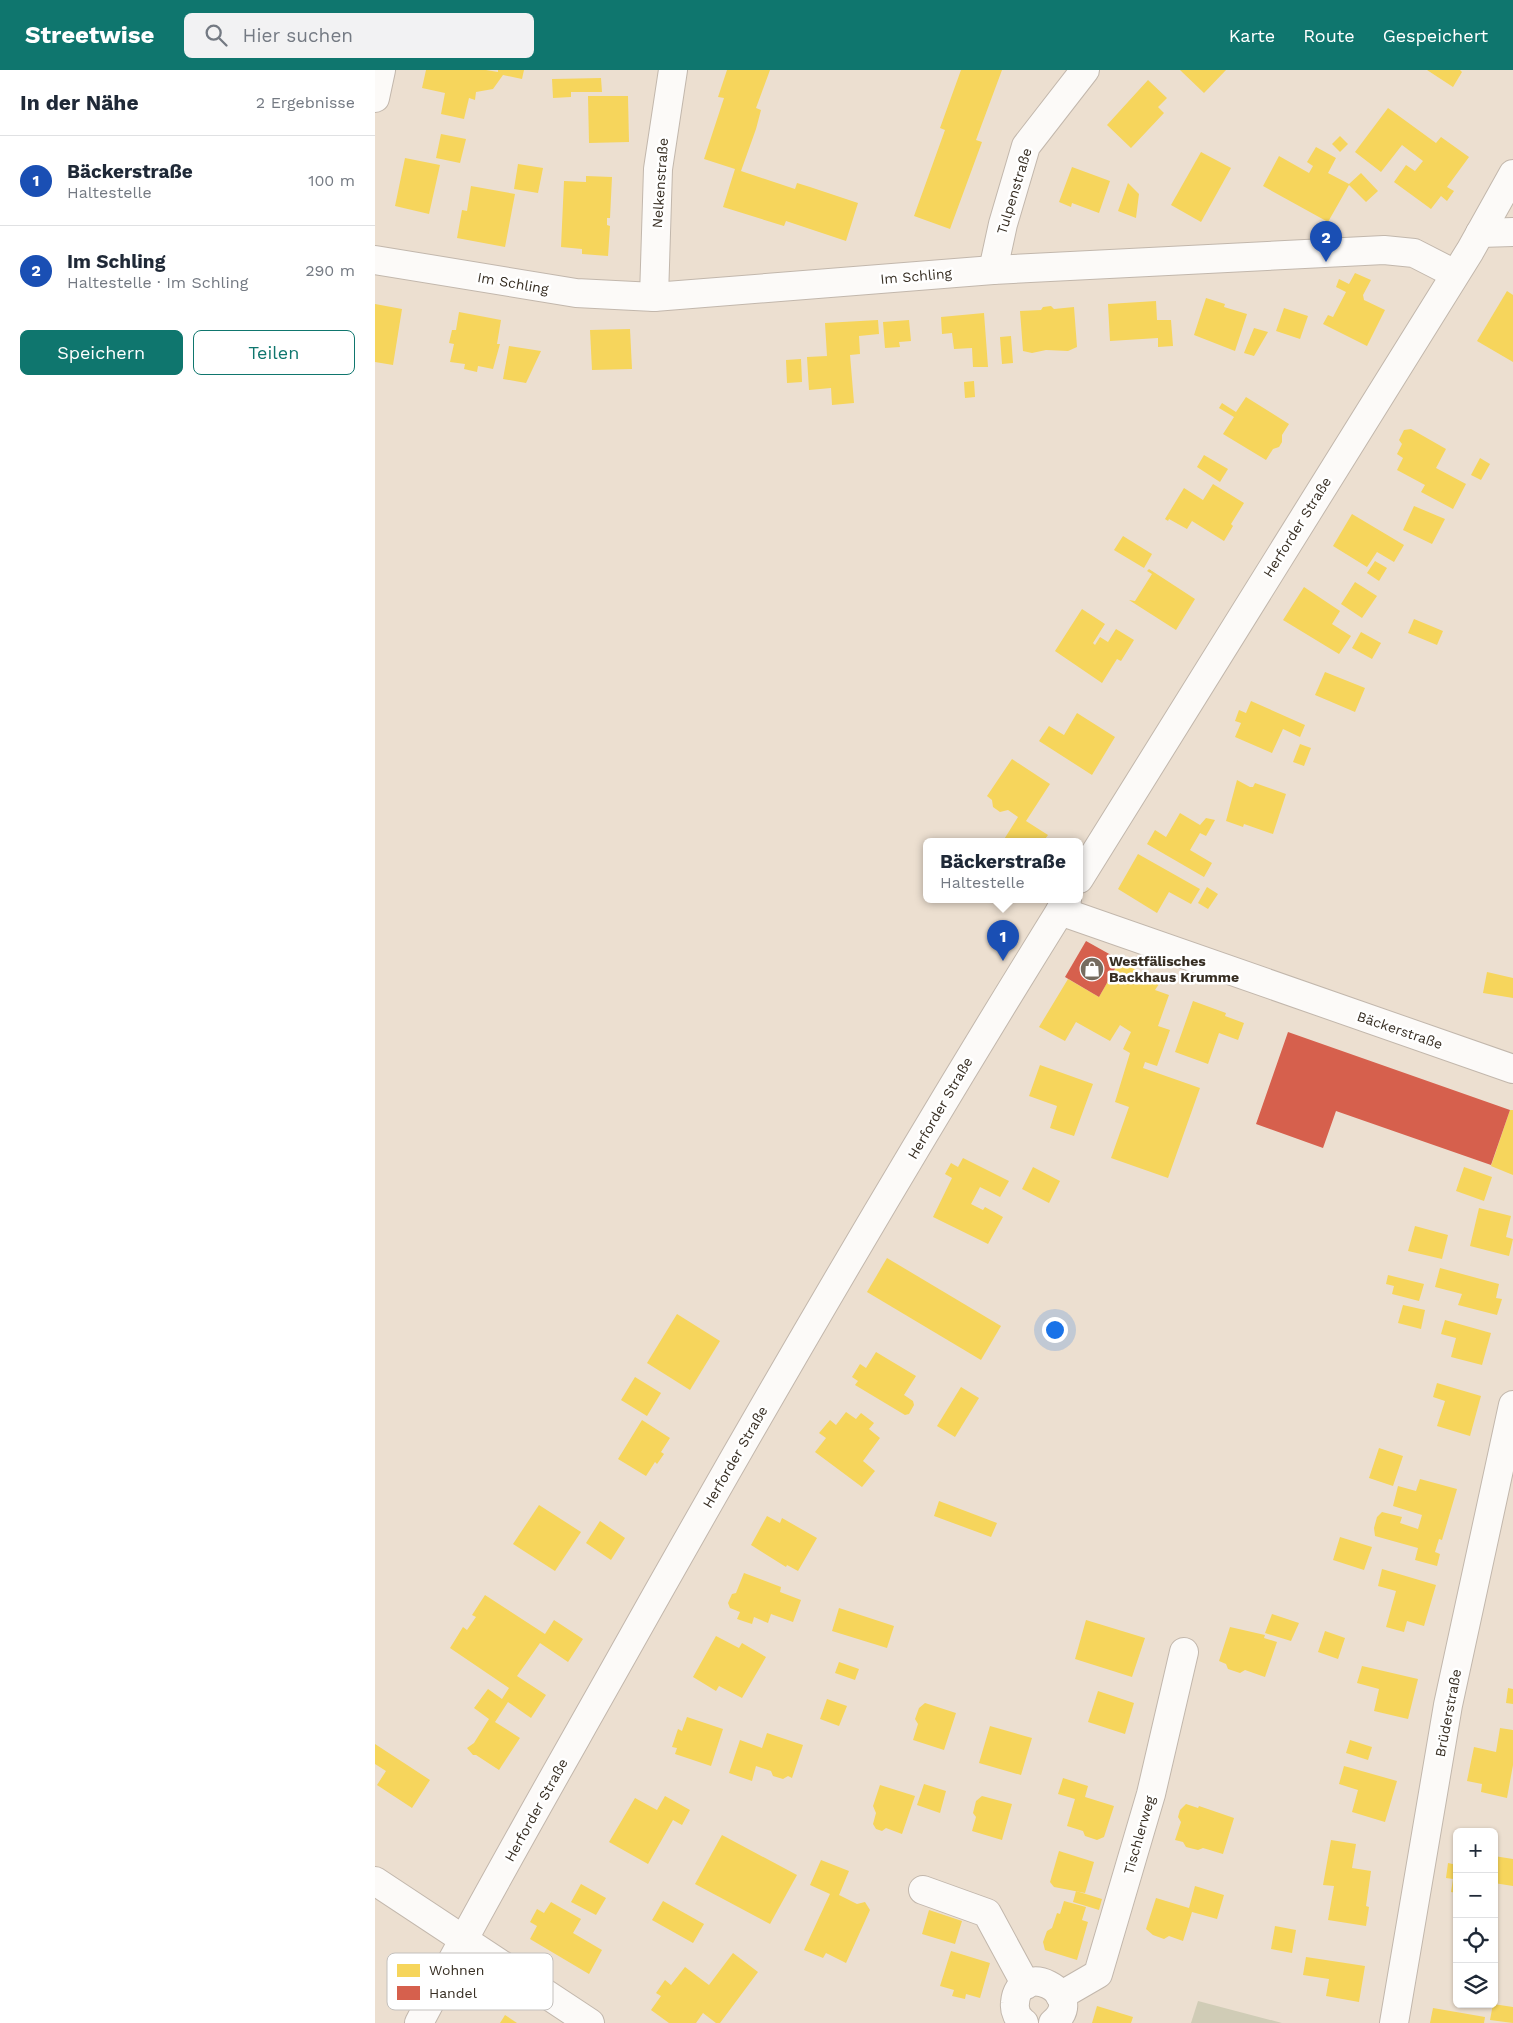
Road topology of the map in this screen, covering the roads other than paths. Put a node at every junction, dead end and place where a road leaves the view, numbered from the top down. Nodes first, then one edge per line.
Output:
1 (381, 70) edge
2 (673, 70) edge
3 (1085, 70) edge
4 (375, 98) edge
5 (1513, 174) edge
6 (1513, 232) edge
7 (1480, 233) junction
8 (375, 260) edge
9 (993, 270) junction
10 (1455, 274) junction
11 (655, 297) junction
12 (1083, 873) edge
13 (1063, 905) edge
14 (1513, 1069) edge
15 (1513, 1405) edge
16 (1184, 1652) dead end
17 (375, 1881) edge
18 (923, 1890) dead end
19 (462, 1940) junction
20 (455, 1953) edge
21 (482, 1953) edge
22 (1026, 1985) junction
23 (1060, 1996) junction
24 (553, 1999) edge
25 (426, 2010) edge
26 (419, 2023) edge
27 (590, 2023) edge
28 (1024, 2023) edge
29 (1053, 2023) edge
30 (1395, 2023) edge

1 - 4 street
2 - 11 street, Nelkenstraße
3 - 9 street, Tulpenstraße
5 - 7 street, Herforder Straße
6 - 7 street
7 - 10 street, Herforder Straße
8 - 11 street, Im Schling
9 - 10 street, Im Schling
9 - 11 street, Im Schling
10 - 12 street, Herforder Straße
13 - 14 street, Bäckerstraße
13 - 19 street, Herforder Straße
15 - 30 street, Brüderstraße
16 - 23 street, Tischlerweg
17 - 19 street
18 - 22 street
19 - 20 street, Herforder Straße
19 - 21 street
22 - 23 street
22 - 28 street
23 - 29 street
24 - 27 street
25 - 26 street, Herforder Straße

